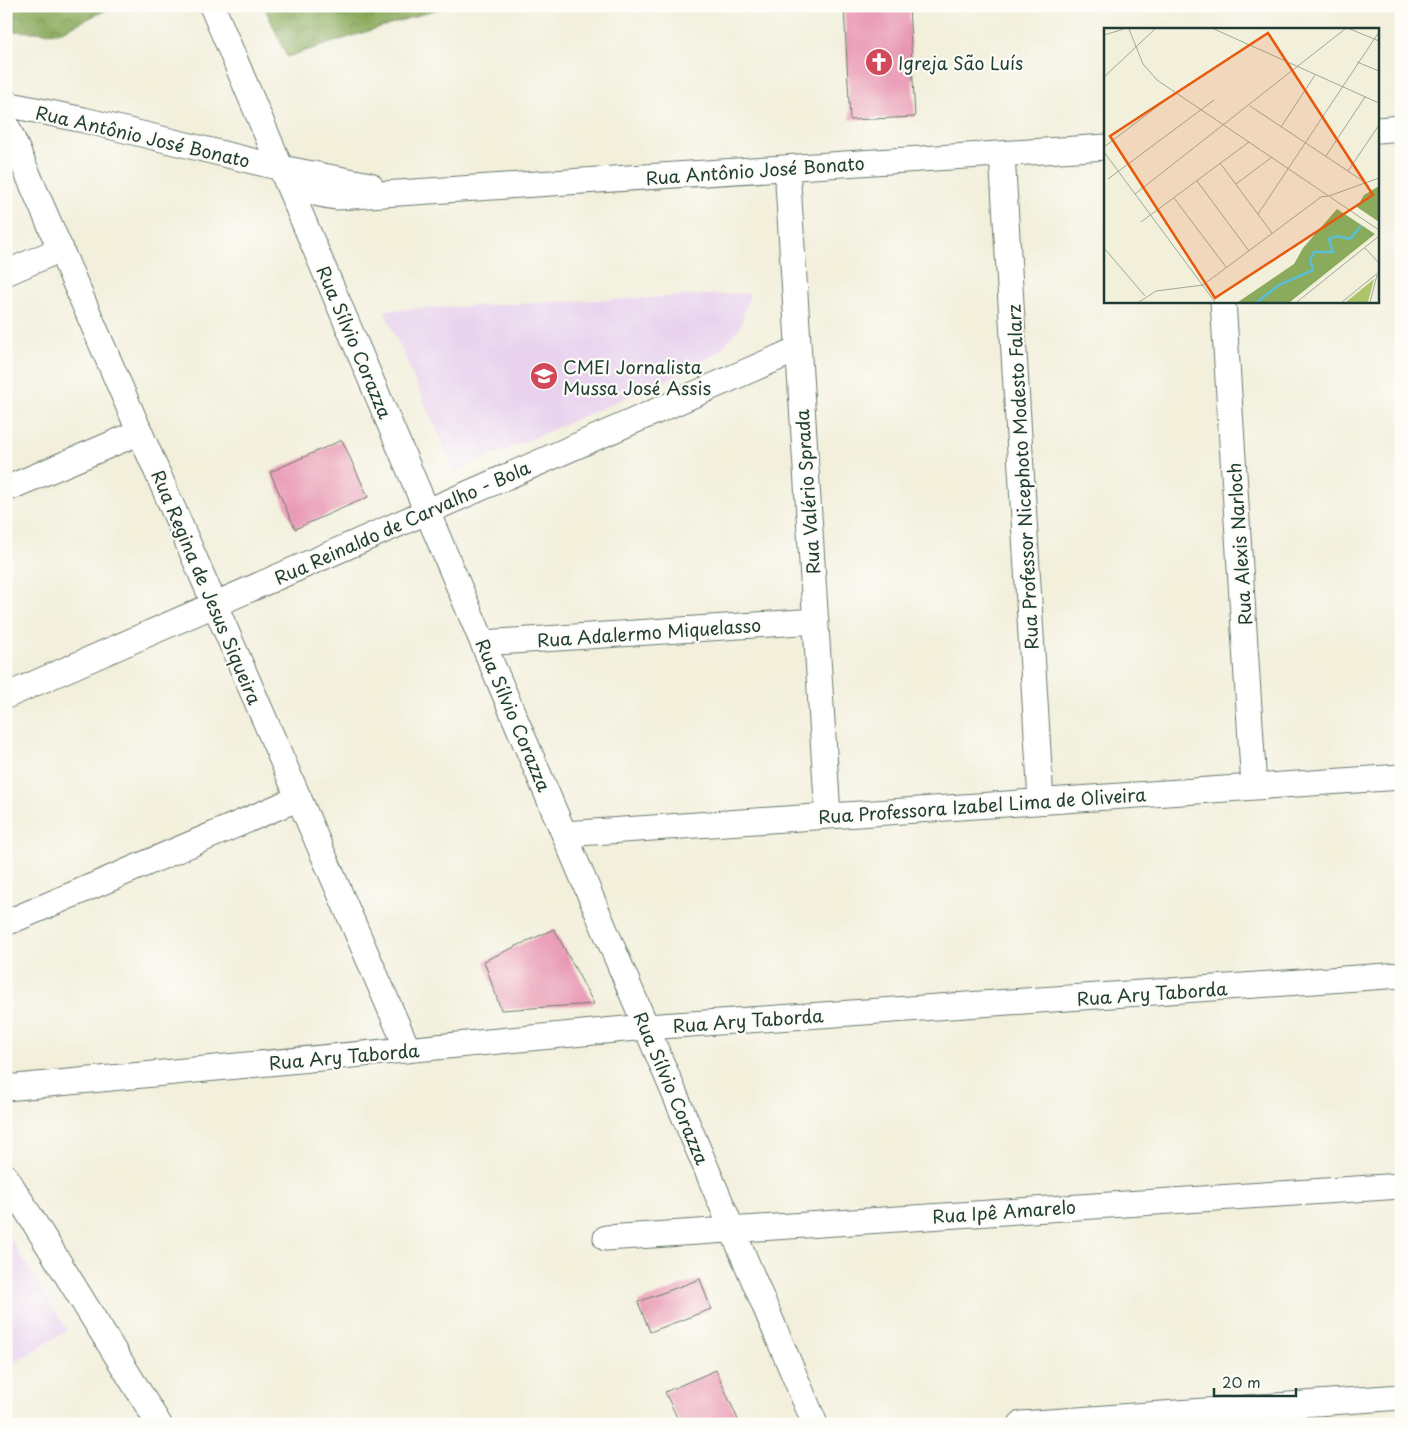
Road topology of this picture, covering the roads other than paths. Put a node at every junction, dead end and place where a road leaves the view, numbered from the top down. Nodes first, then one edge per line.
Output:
1 (212, 6) edge
2 (6, 104) edge
3 (6, 124) edge
4 (1401, 128) edge
5 (1380, 130) edge
6 (1104, 147) edge
7 (1002, 154) junction
8 (280, 168) junction
9 (787, 168) junction
10 (61, 250) junction
11 (6, 273) edge
12 (1223, 302) edge
13 (798, 349) junction
14 (140, 432) junction
15 (6, 489) edge
16 (427, 512) junction
17 (215, 605) junction
18 (816, 621) junction
19 (483, 643) junction
20 (6, 696) edge
21 (1401, 777) edge
22 (1254, 787) junction
23 (299, 798) junction
24 (1041, 801) junction
25 (828, 816) junction
26 (564, 834) junction
27 (6, 923) edge
28 (1401, 976) edge
29 (646, 1027) junction
30 (408, 1050) junction
31 (6, 1088) edge
32 (6, 1177) edge
33 (1401, 1186) edge
34 (732, 1229) junction
35 (606, 1238) dead end
36 (1401, 1397) edge
37 (160, 1424) edge
38 (815, 1424) edge
39 (1021, 1424) edge

1 - 8 street, Rua Sílvio Corazza
2 - 8 street, Rua Antônio José Bonato
3 - 10 street, Rua Regina de Jesus Siqueira
4 - 5 street
6 - 7 street, Rua Antônio José Bonato
7 - 9 street, Rua Antônio José Bonato
7 - 24 street, Rua Professor Nicephoto Modesto Falarz
8 - 9 street, Rua Antônio José Bonato
8 - 16 street, Rua Sílvio Corazza
9 - 13 street, Rua Valério Sprada
10 - 11 street
10 - 14 street, Rua Regina de Jesus Siqueira
12 - 22 street, Rua Alexis Narloch
13 - 16 street, Rua Reinaldo de Carvalho - Bola
13 - 18 street, Rua Valério Sprada
14 - 15 street
14 - 17 street, Rua Regina de Jesus Siqueira
16 - 17 street, Rua Reinaldo de Carvalho - Bola
16 - 19 street, Rua Sílvio Corazza
17 - 20 street, Rua Reinaldo de Carvalho - Bola
17 - 23 street, Rua Regina de Jesus Siqueira
18 - 19 street, Rua Adalermo Miquelasso
18 - 25 street, Rua Valério Sprada
19 - 26 street, Rua Sílvio Corazza
21 - 22 street, Rua Professora Izabel Lima de Oliveira
22 - 24 street, Rua Professora Izabel Lima de Oliveira
23 - 27 street
23 - 30 street, Rua Regina de Jesus Siqueira
24 - 25 street, Rua Professora Izabel Lima de Oliveira
25 - 26 street, Rua Professora Izabel Lima de Oliveira
26 - 29 street, Rua Sílvio Corazza
28 - 29 street, Rua Ary Taborda
29 - 30 street, Rua Ary Taborda
29 - 34 street, Rua Sílvio Corazza
30 - 31 street, Rua Ary Taborda
32 - 37 street
33 - 34 street, Rua Ipê Amarelo
34 - 35 street, Rua Ipê Amarelo
34 - 38 street, Rua Sílvio Corazza
36 - 39 street

